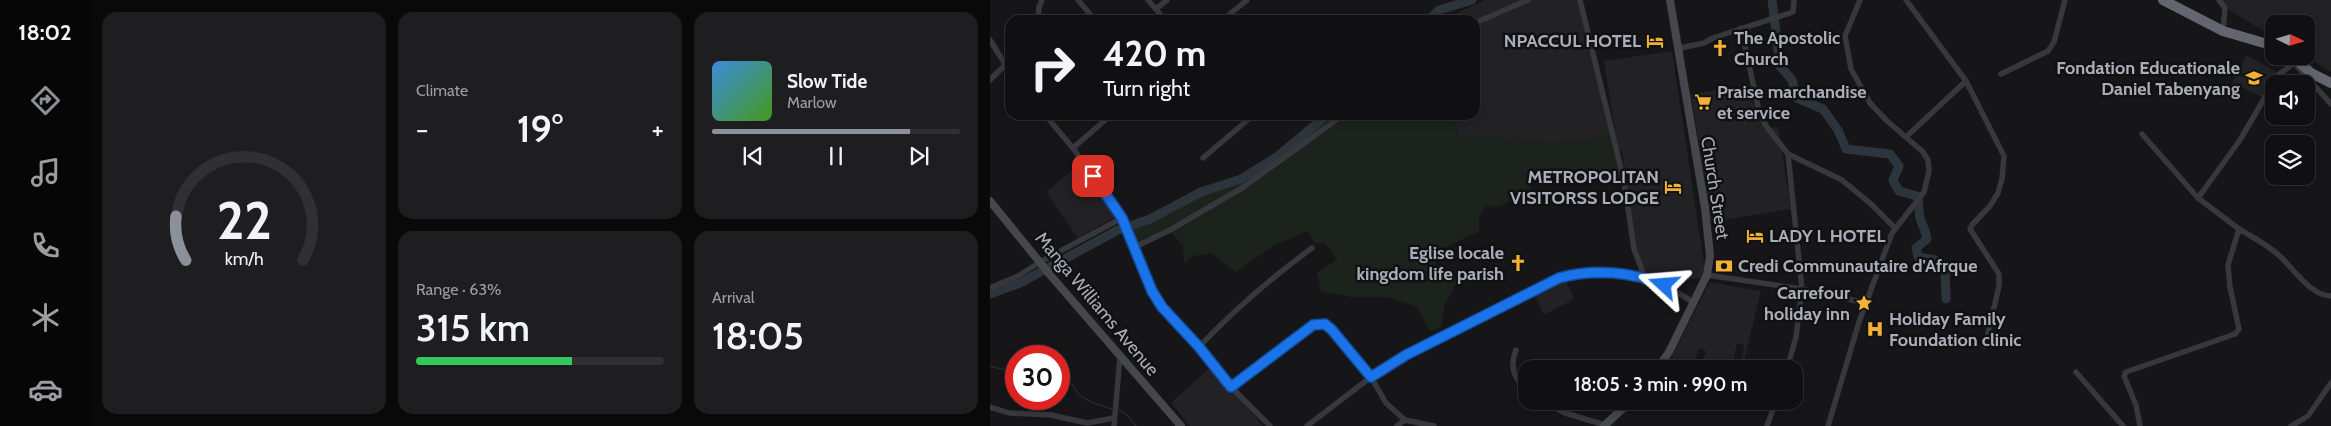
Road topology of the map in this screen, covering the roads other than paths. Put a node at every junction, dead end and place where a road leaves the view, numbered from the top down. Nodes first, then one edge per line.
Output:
1 (1042, 0) edge
2 (1078, 0) edge
3 (1148, 0) edge
4 (1167, 0) edge
5 (1247, 0) edge
6 (1528, 0) edge
7 (1580, 0) edge
8 (1670, 0) edge
9 (1794, 0) edge
10 (1860, 0) edge
11 (1906, 0) edge
12 (2065, 0) edge
13 (2162, 0) edge
14 (2214, 0) edge
15 (2219, 0) edge
16 (2225, 8) junction
17 (1156, 9) junction
18 (1232, 13) joint
19 (1038, 15) edge
20 (1091, 15) edge
21 (1161, 15) edge
22 (1229, 15) edge
23 (1480, 20) edge
24 (1741, 28) junction
25 (2223, 31) junction
26 (990, 40) edge
27 (2265, 43) edge
28 (1680, 48) junction
29 (1005, 65) joint
30 (2287, 65) edge
31 (2297, 65) edge
32 (2300, 65) edge
33 (2001, 74) dead end
34 (990, 80) edge
35 (1966, 81) junction
36 (2331, 82) edge
37 (2331, 104) edge
38 (1049, 120) edge
39 (1105, 120) edge
40 (1246, 120) edge
41 (1336, 120) edge
42 (2142, 134) dead end
43 (1907, 136) junction
44 (1073, 148) junction
45 (1788, 154) junction
46 (1203, 158) dead end
47 (2198, 198) junction
48 (990, 201) edge
49 (1123, 220) junction
50 (1895, 228) junction
51 (2239, 229) junction
52 (1133, 248) junction
53 (1312, 248) dead end
54 (1041, 262) junction
55 (1707, 275) junction
56 (1645, 278) junction
57 (990, 288) edge
58 (1802, 290) junction
59 (2331, 296) edge
60 (1693, 302) junction
61 (1866, 303) junction
62 (1985, 346) dead end
63 (1199, 347) junction
64 (1516, 350) dead end
65 (1120, 356) junction
66 (1663, 360) edge
67 (1790, 360) edge
68 (2076, 372) dead end
69 (1371, 377) junction
70 (1518, 378) edge
71 (2331, 383) edge
72 (1231, 387) junction
73 (990, 407) edge
74 (1560, 410) edge
75 (1621, 410) edge
76 (1773, 410) edge
77 (1114, 413) junction
78 (1405, 420) junction
79 (1114, 426) edge
80 (1181, 426) edge
81 (1270, 426) edge
82 (1307, 426) edge
83 (1398, 426) edge
84 (1434, 426) edge
85 (1604, 426) edge
86 (1767, 426) edge
87 (1828, 426) edge
88 (2123, 426) edge
89 (2140, 426) edge
90 (2291, 426) edge

1 - 19 street
2 - 20 street
3 - 17 street
4 - 17 street
5 - 18 street
6 - 23 street
7 - 56 street
8 - 28 main road, Church Street
9 - 24 street
10 - 43 street
11 - 35 street
12 - 33 street
13 - 25 highway
14 - 16 street
15 - 16 street
16 - 25 street
17 - 21 street
18 - 22 street
24 - 28 street
24 - 45 street
25 - 27 highway
26 - 29 street
28 - 55 main road, Church Street
29 - 34 street
30 - 47 street
31 - 37 street
32 - 36 highway
35 - 43 street
35 - 62 street
38 - 44 street
39 - 44 street
40 - 46 street
41 - 52 street
42 - 47 street
43 - 50 street
44 - 49 street
45 - 50 street
45 - 58 street
47 - 51 street
48 - 54 main road, Manga Williams Avenue
49 - 52 street
49 - 54 street
50 - 61 street
51 - 59 street
51 - 89 street
52 - 63 street
53 - 63 street
54 - 57 street
54 - 65 main road, Manga Williams Avenue
55 - 58 street
55 - 60 main road, Church Street
56 - 60 street
56 - 69 street
58 - 61 street
58 - 67 street
60 - 66 main road, Church Street
61 - 87 street
63 - 72 street
64 - 70 street
65 - 77 street
65 - 80 main road, Manga Williams Avenue
68 - 88 street
69 - 72 street
69 - 78 street
69 - 82 street
71 - 90 street
72 - 81 street
73 - 77 street
74 - 85 street
75 - 85 main road
76 - 86 street
77 - 79 street
78 - 83 street
78 - 84 street

